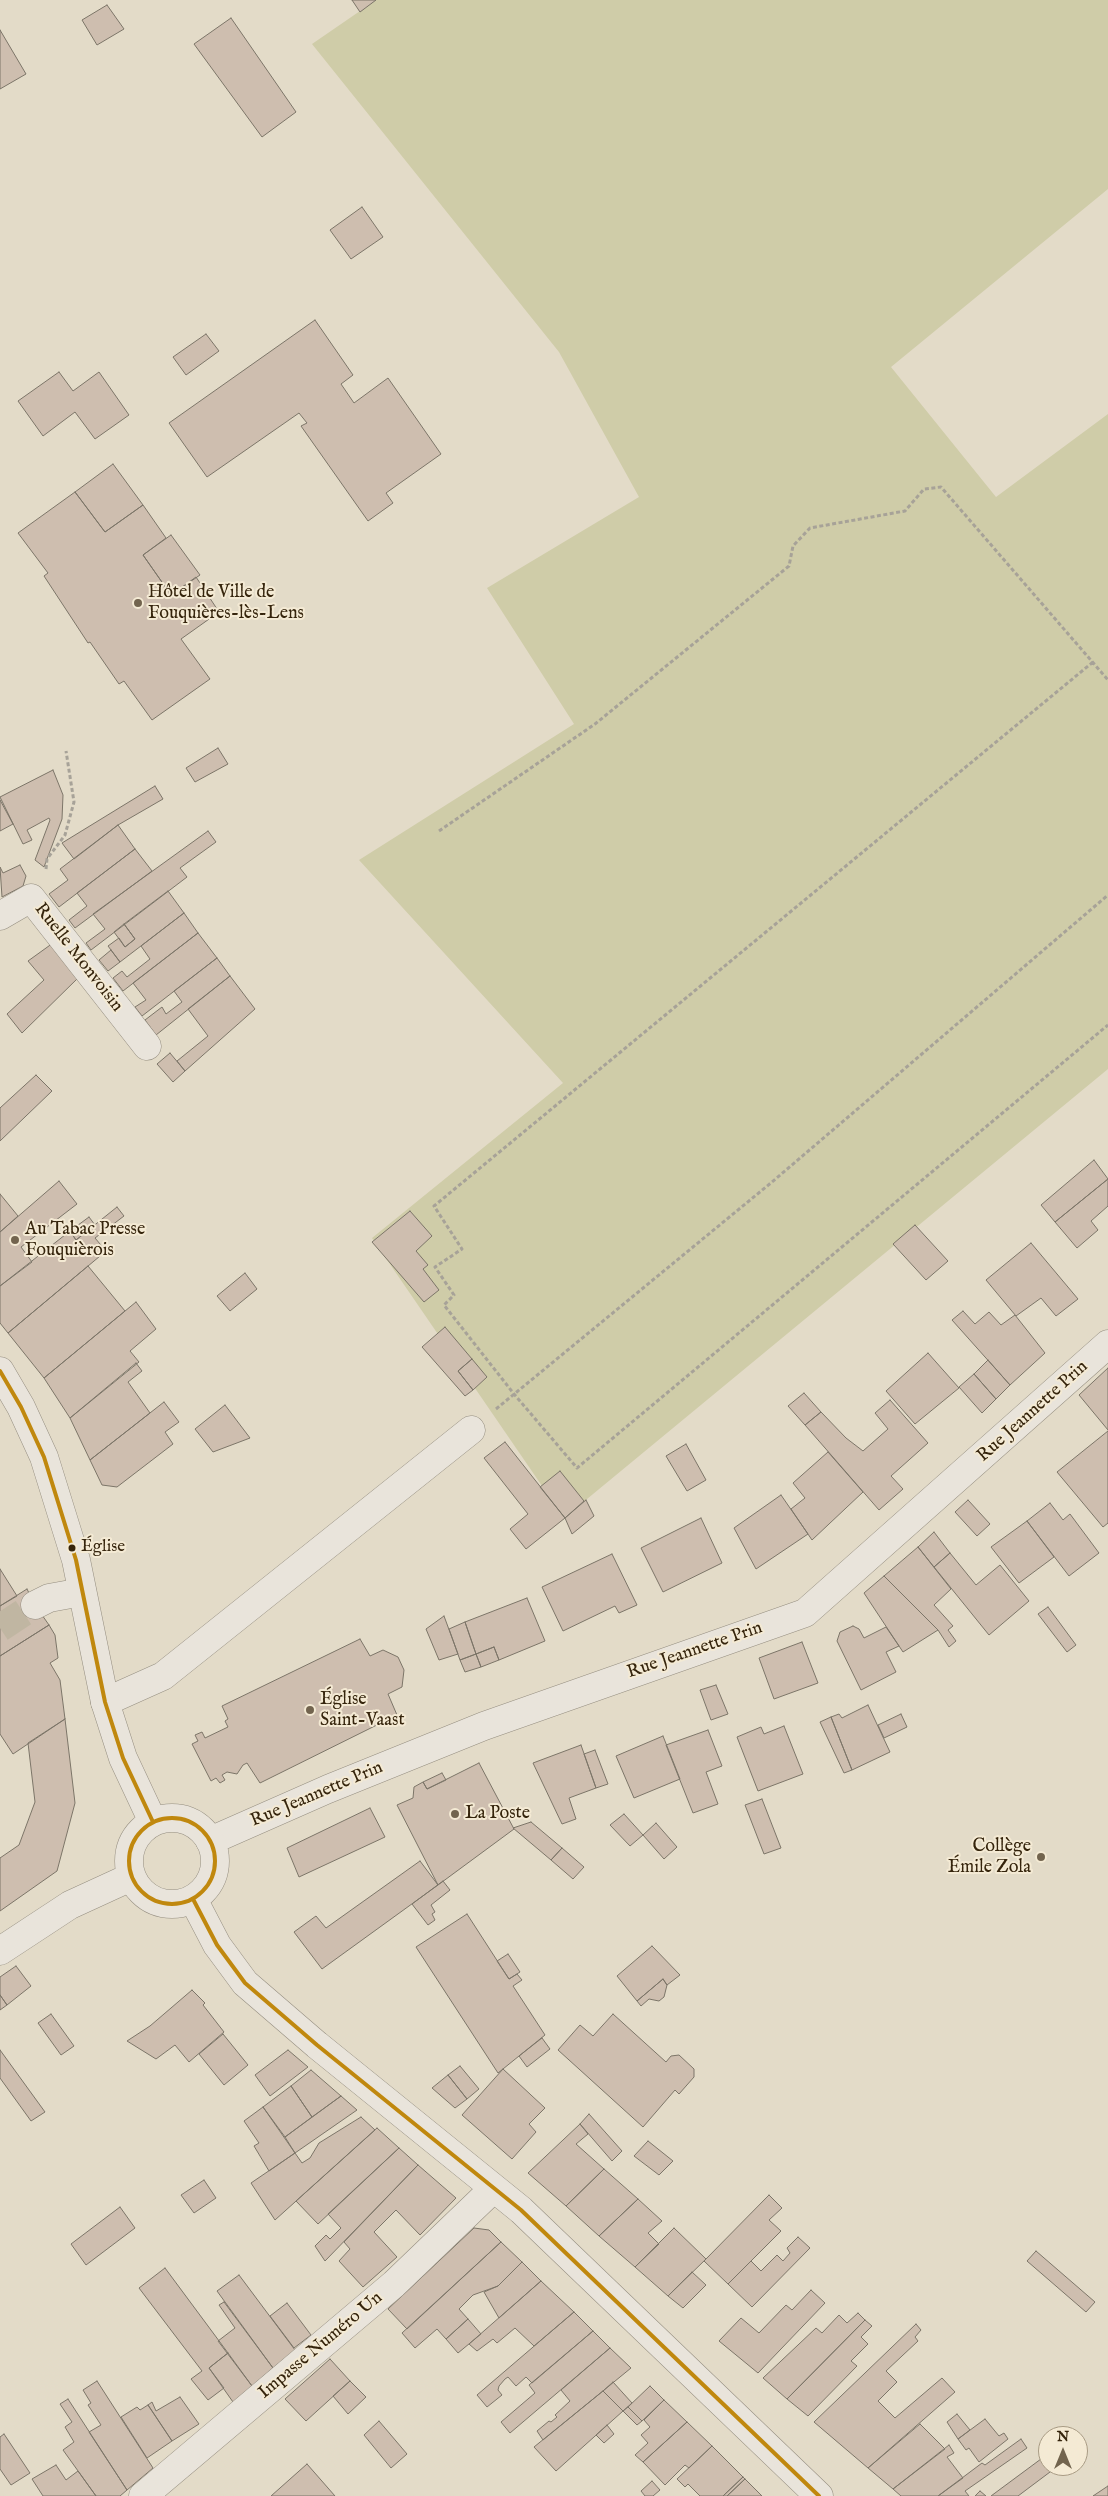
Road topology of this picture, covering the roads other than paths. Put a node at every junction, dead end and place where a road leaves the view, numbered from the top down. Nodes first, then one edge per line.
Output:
1 (0, 916) edge
2 (147, 1046) dead end
3 (1108, 1344) edge
4 (0, 1372) edge
5 (471, 1430) road end
6 (82, 1592) junction
7 (34, 1605) tunnel mouth
8 (105, 1702) junction
9 (153, 1822) junction
10 (210, 1841) junction
11 (131, 1877) junction
12 (193, 1899) junction
13 (0, 1951) edge
14 (494, 2189) junction
15 (814, 2494) edge
16 (143, 2496) edge

1 - 2 street, Ruelle Monvoisin
3 - 10 street, Rue Jeannette Prin
4 - 6 street
5 - 8 street
6 - 7 street
6 - 8 street
8 - 9 street
9 - 10 street
9 - 11 street
10 - 12 street
11 - 12 street
11 - 13 street
12 - 14 street
14 - 15 street
14 - 16 street, Impasse Numéro Un

